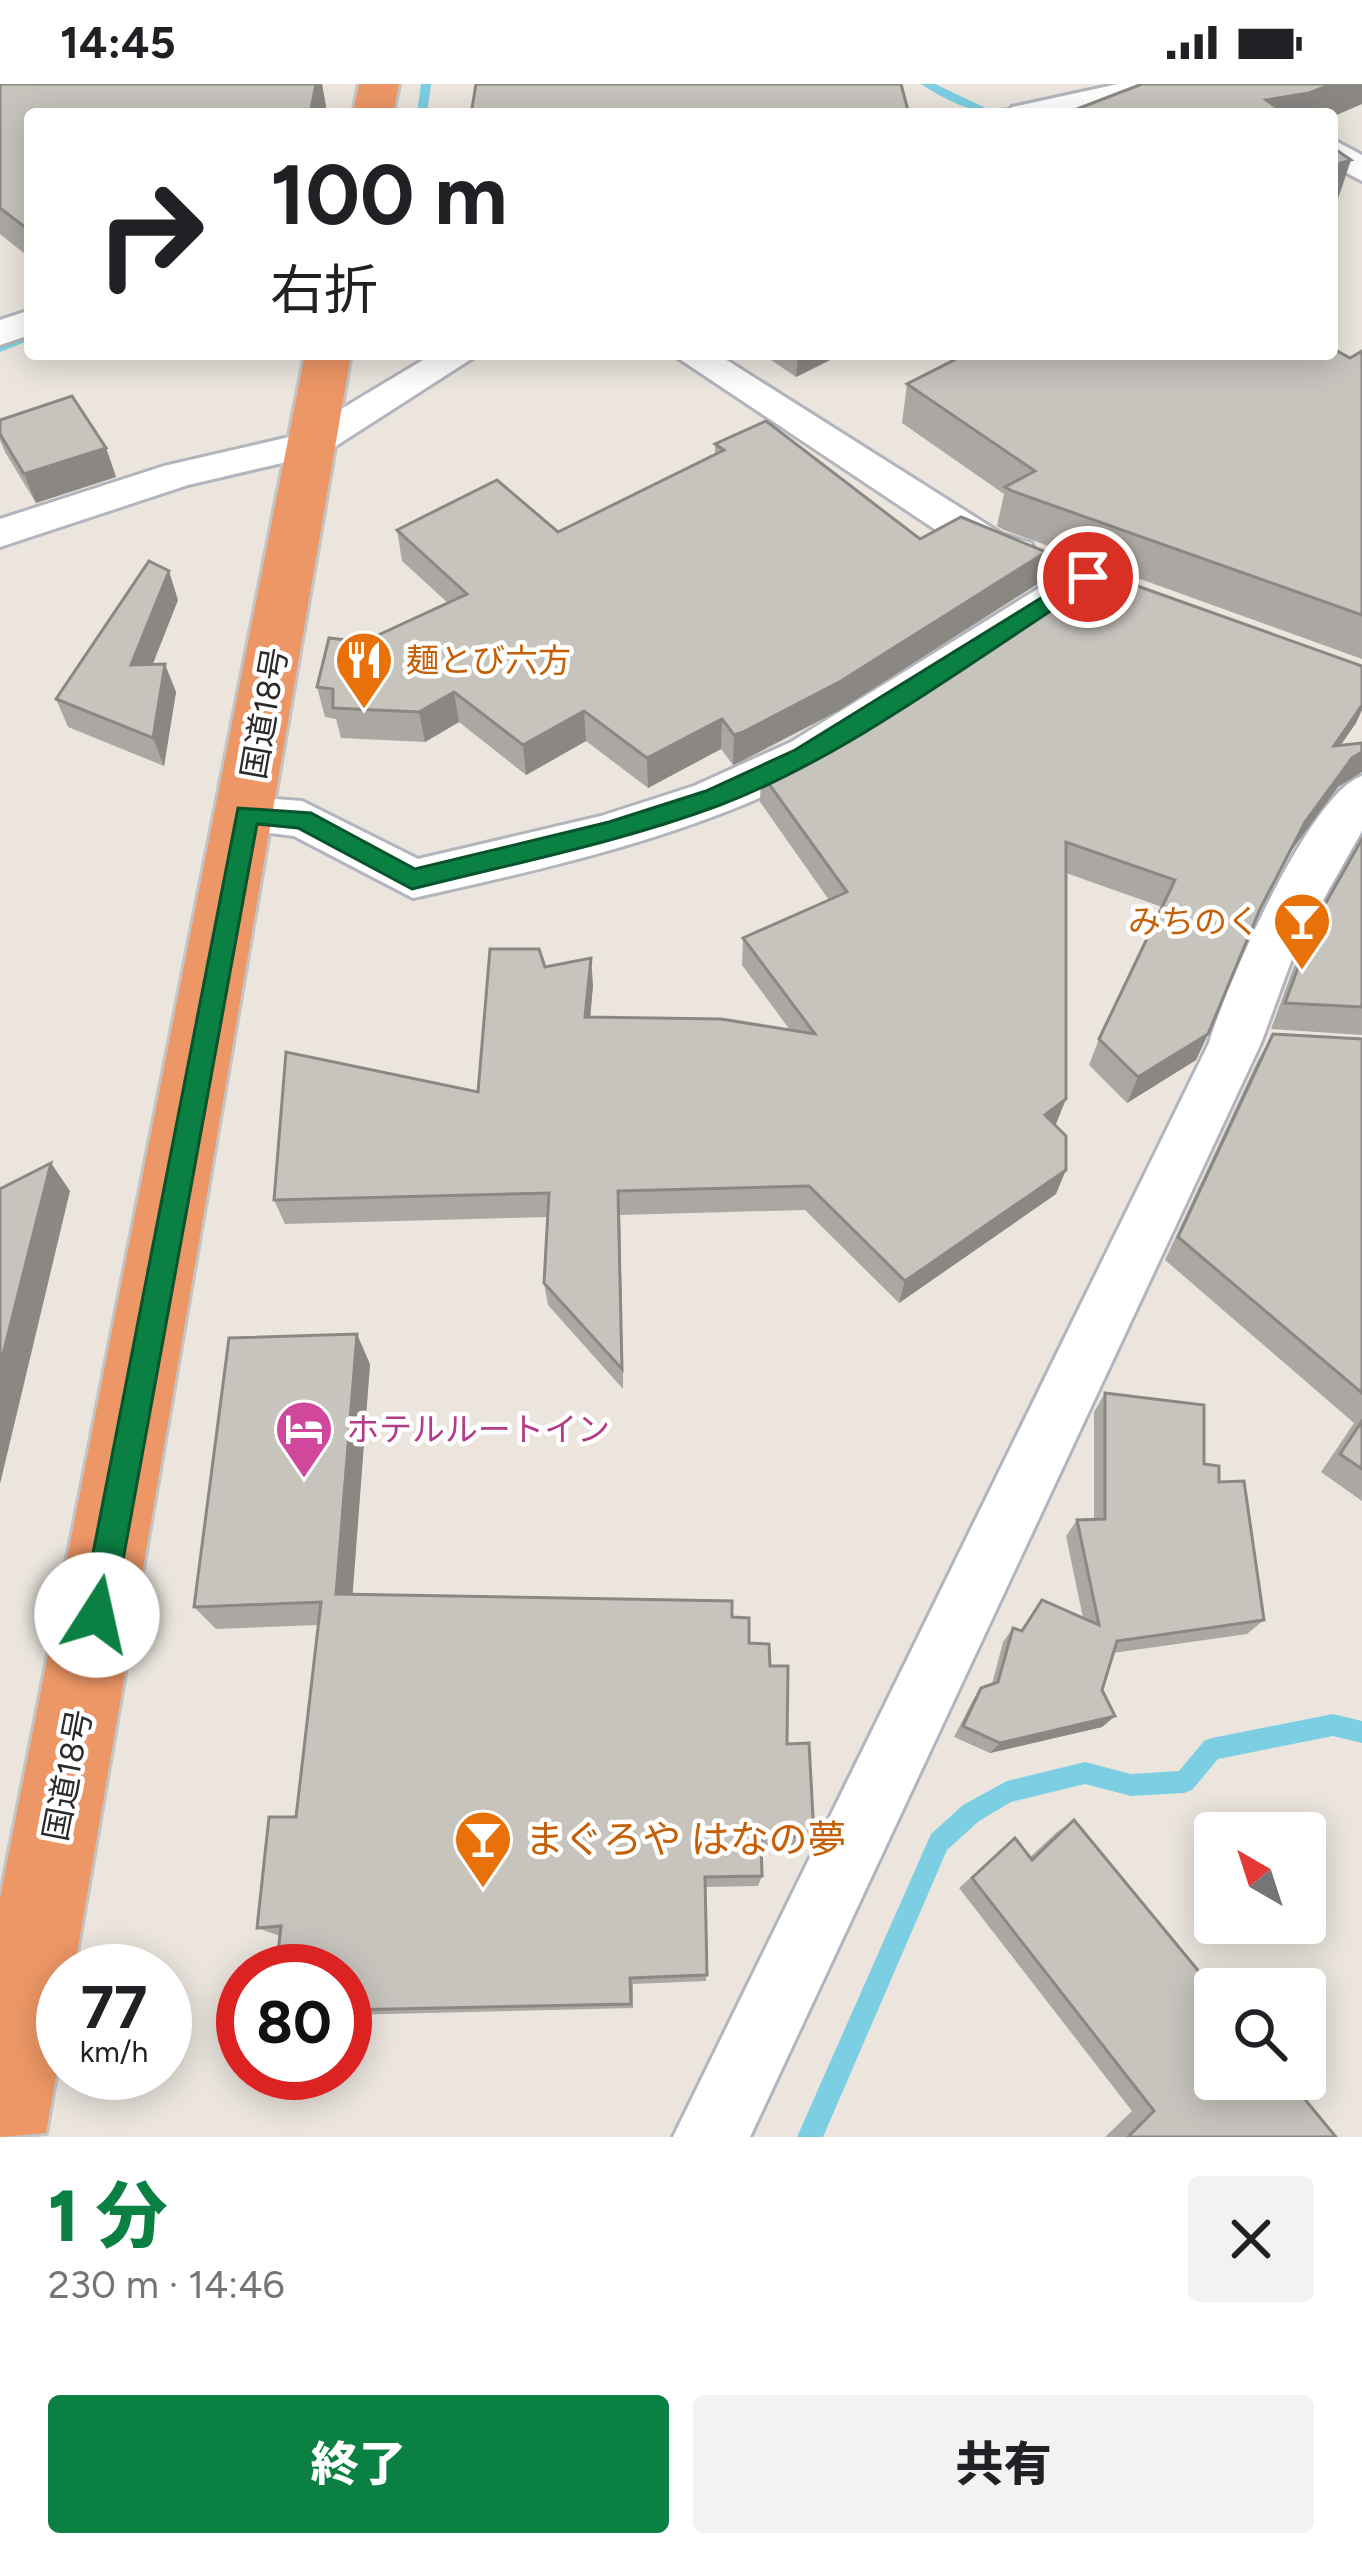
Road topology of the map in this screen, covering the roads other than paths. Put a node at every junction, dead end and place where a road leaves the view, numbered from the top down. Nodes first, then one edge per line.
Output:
1 (1162, 84) edge
2 (1052, 108) edge
3 (1338, 154) edge
4 (1362, 172) edge
5 (327, 360) edge
6 (450, 360) edge
7 (701, 360) edge
8 (311, 444) junction
9 (0, 533) edge
10 (1362, 794) edge
11 (246, 814) junction
12 (0, 2133) edge
13 (711, 2137) edge

1 - 2 street
3 - 4 street
5 - 8 highway, 国道18号
6 - 8 street
7 - 11 street
8 - 9 street
8 - 11 highway, 国道18号
10 - 13 street
11 - 12 highway, 国道18号

